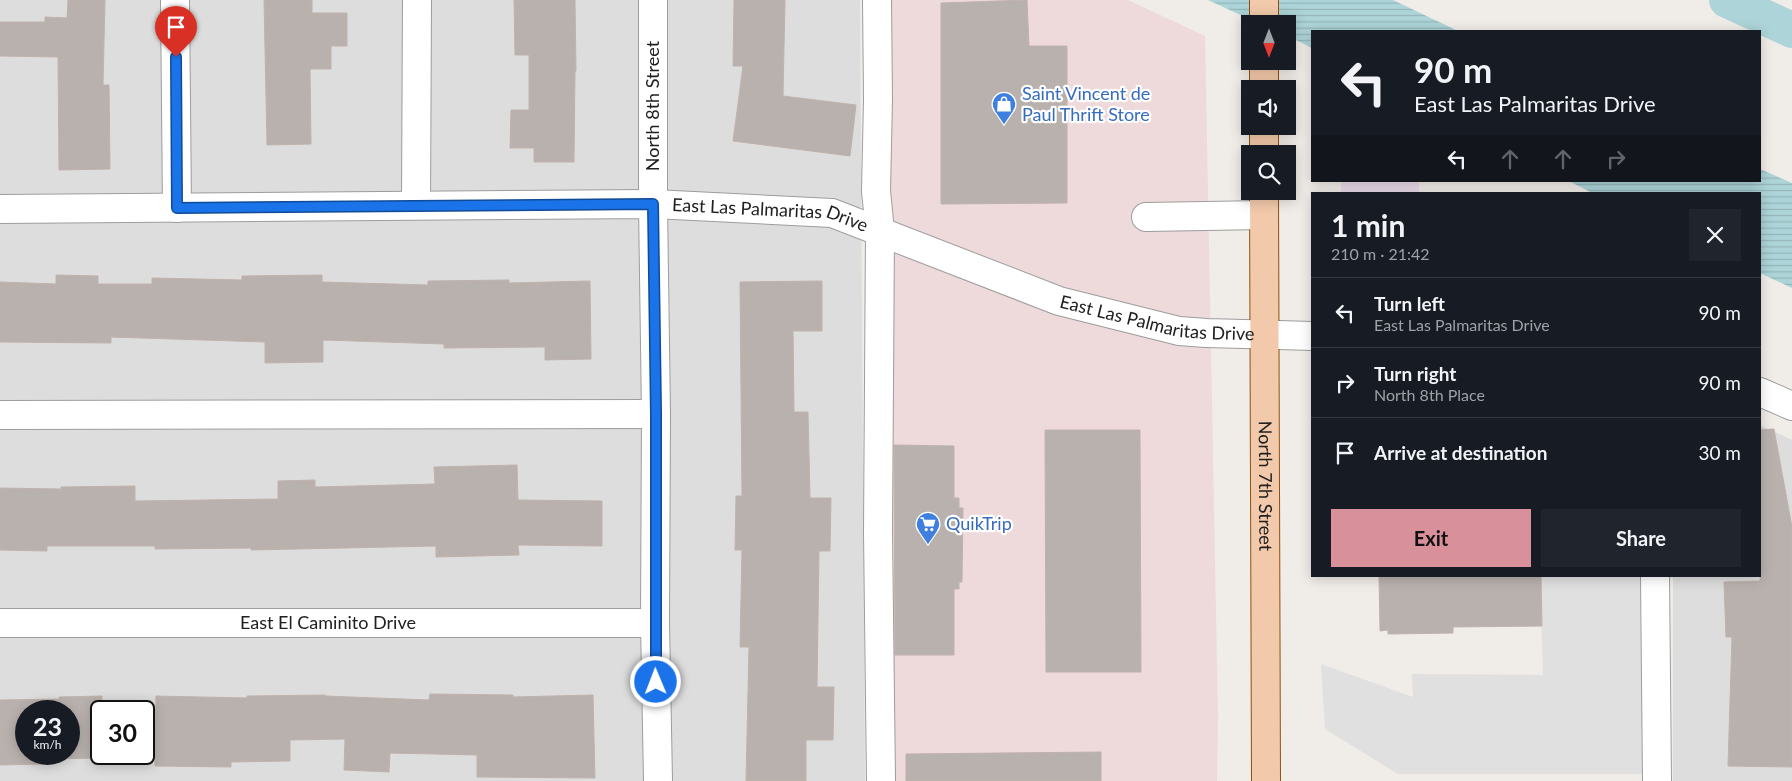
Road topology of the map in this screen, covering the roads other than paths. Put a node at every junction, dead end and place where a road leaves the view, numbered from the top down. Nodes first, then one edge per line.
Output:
1 (175, 0) edge
2 (416, 0) edge
3 (653, 0) edge
4 (876, 0) edge
5 (1264, 0) edge
6 (1264, 15) edge
7 (1264, 203) edge
8 (653, 204) junction
9 (416, 206) junction
10 (177, 208) junction
11 (0, 209) edge
12 (1146, 217) dead end
13 (880, 232) junction
14 (1264, 335) junction
15 (1311, 336) edge
16 (1761, 392) edge
17 (1792, 406) edge
18 (656, 414) junction
19 (0, 415) edge
20 (1655, 577) edge
21 (0, 623) edge
22 (655, 623) junction
23 (658, 781) edge
24 (881, 781) edge
25 (1266, 781) edge
26 (1657, 781) edge

1 - 10 street
2 - 9 street
3 - 8 street, North 8th Street
4 - 13 street
5 - 6 main road
7 - 12 street
7 - 14 main road, North 7th Street
8 - 9 street, East Las Palmaritas Drive
8 - 13 street, East Las Palmaritas Drive
8 - 18 street, North 8th Street
9 - 10 street, East Las Palmaritas Drive
10 - 11 street, East Las Palmaritas Drive
13 - 14 street, East Las Palmaritas Drive
13 - 24 street
14 - 15 street, East Las Palmaritas Drive
14 - 25 main road, North 7th Street
16 - 17 street
18 - 19 street
18 - 22 street, North 8th Street
20 - 26 street
21 - 22 street, East El Caminito Drive
22 - 23 street, North 8th Street

